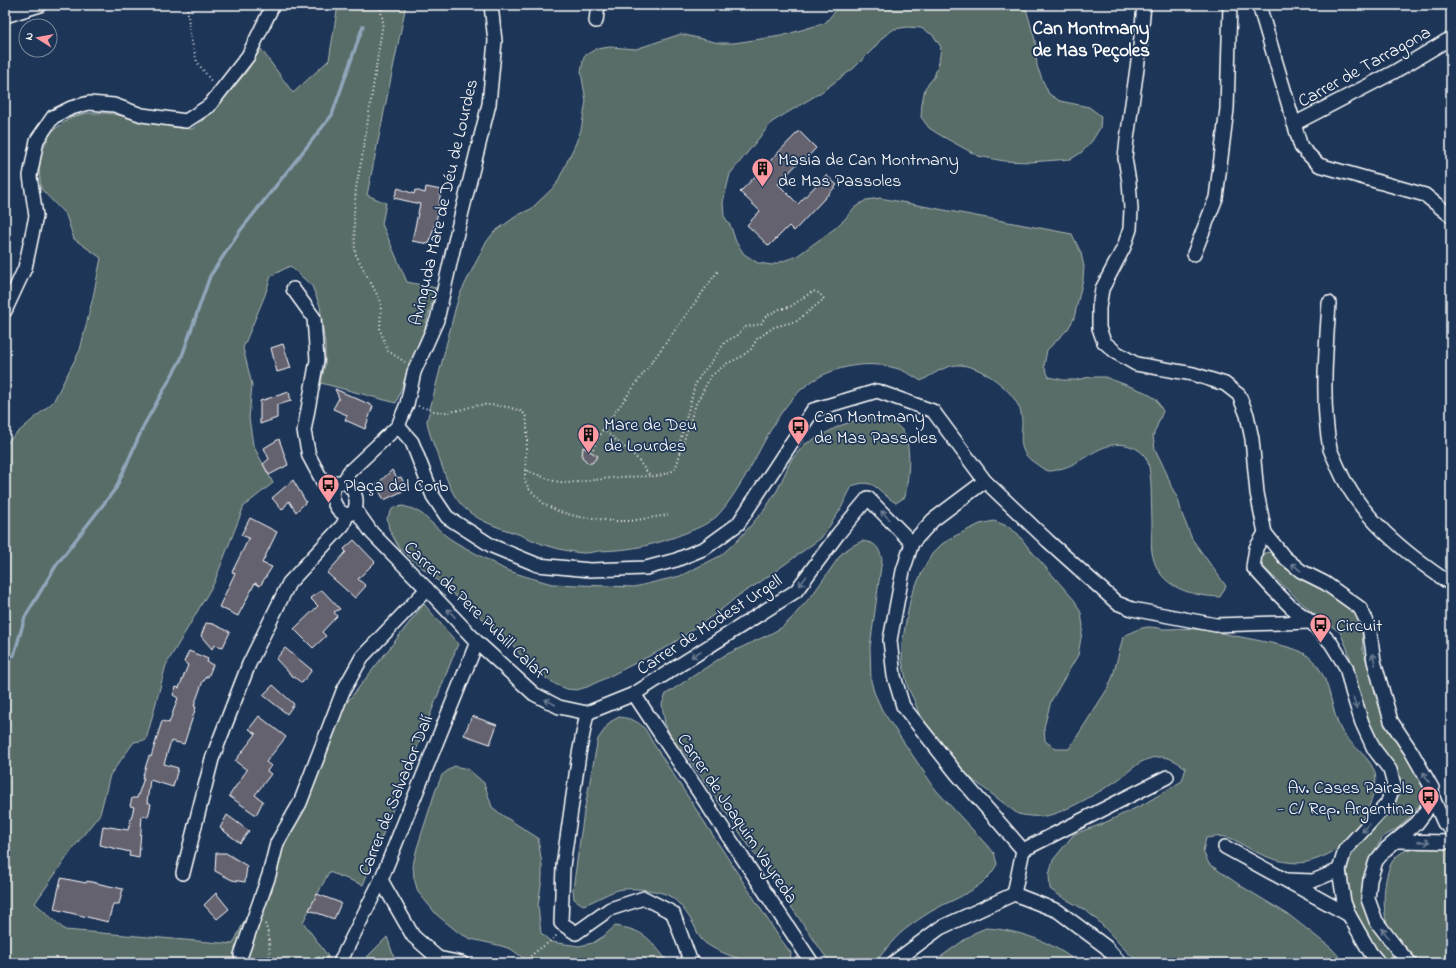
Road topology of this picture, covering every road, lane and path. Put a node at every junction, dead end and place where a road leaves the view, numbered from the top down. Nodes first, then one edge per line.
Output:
1 (40, 5) edge
2 (187, 5) edge
3 (273, 5) edge
4 (380, 5) edge
5 (491, 5) edge
6 (598, 5) edge
7 (1144, 5) edge
8 (1230, 5) edge
9 (1259, 5) edge
10 (5, 16) edge
11 (596, 21) dead end
12 (1451, 38) edge
13 (220, 92) junction
14 (1294, 124) junction
15 (1451, 216) edge
16 (1194, 254) dead end
17 (718, 271) dead end
18 (293, 289) dead end
19 (1329, 304) dead end
20 (5, 311) edge
21 (415, 369) junction
22 (407, 404) junction
23 (398, 426) junction
24 (603, 429) junction
25 (592, 449) dead end
26 (680, 453) junction
27 (525, 470) junction
28 (650, 476) junction
29 (985, 481) junction
30 (344, 482) junction
31 (332, 490) junction
32 (351, 512) junction
33 (668, 515) dead end
34 (1265, 533) junction
35 (912, 543) junction
36 (1451, 584) edge
37 (427, 589) junction
38 (1310, 622) junction
39 (477, 642) junction
40 (634, 694) junction
41 (587, 713) junction
42 (1167, 777) dead end
43 (1433, 798) junction
44 (1451, 829) edge
45 (1396, 841) junction
46 (1451, 842) edge
47 (1225, 848) dead end
48 (1023, 850) junction
49 (1339, 870) junction
50 (183, 874) dead end
51 (381, 880) junction
52 (1283, 880) junction
53 (1014, 894) junction
54 (257, 911) junction
55 (1349, 915) junction
56 (566, 927) junction
57 (241, 955) dead end
58 (341, 960) joint
59 (268, 963) edge
60 (273, 963) edge
61 (299, 963) edge
62 (462, 963) edge
63 (526, 963) edge
64 (694, 963) edge
65 (812, 963) edge
66 (893, 963) edge
67 (1120, 963) edge
68 (1379, 963) edge
69 (1410, 963) edge

1 - 10 street
2 - 13 path
3 - 13 street
4 - 21 path
5 - 21 street, Avinguda Mare de Déu de Lourdes
6 - 11 street
7 - 34 street
8 - 16 street
9 - 14 street
12 - 14 street, Carrer de Tarragona
13 - 20 street
14 - 15 street
17 - 24 path
18 - 31 street
19 - 36 street
21 - 22 street, Avinguda Mare de Déu de Lourdes
22 - 23 street, Avinguda Mare de Déu de Lourdes
22 - 27 path
23 - 29 street
23 - 30 street, Avinguda Mare de Déu de Lourdes
24 - 25 path
24 - 28 path
26 - 26 path
26 - 28 path
27 - 28 path
27 - 33 path
29 - 35 street
29 - 38 street
30 - 31 street
30 - 32 street
31 - 32 street
32 - 37 street, Carrer de Pere Pubill Calaf
32 - 50 street
34 - 38 street
43 -> 34 street
35 -> 40 street, Carrer de Modest Urgell
35 - 48 street
39 -> 37 street, Carrer de Pere Pubill Calaf
37 - 54 street
38 -> 49 street
41 -> 39 street, Carrer de Pere Pubill Calaf
39 - 51 street, Carrer de Salvador Dalí
40 - 41 street, Carrer de Modest Urgell
40 - 65 street, Carrer de Joaquim Vayreda
41 - 56 street
42 - 48 street
43 - 44 street
43 - 45 street
45 -> 46 street
69 -> 45 street
47 - 52 street
48 - 53 street
49 - 52 street
49 - 55 street
51 - 58 street, Carrer de Salvador Dalí
51 - 62 street
52 - 55 street
53 - 66 street
53 - 67 street
54 - 57 street
54 - 59 path
55 - 68 street
56 - 63 path
56 - 64 street
58 - 61 path
59 - 60 path

